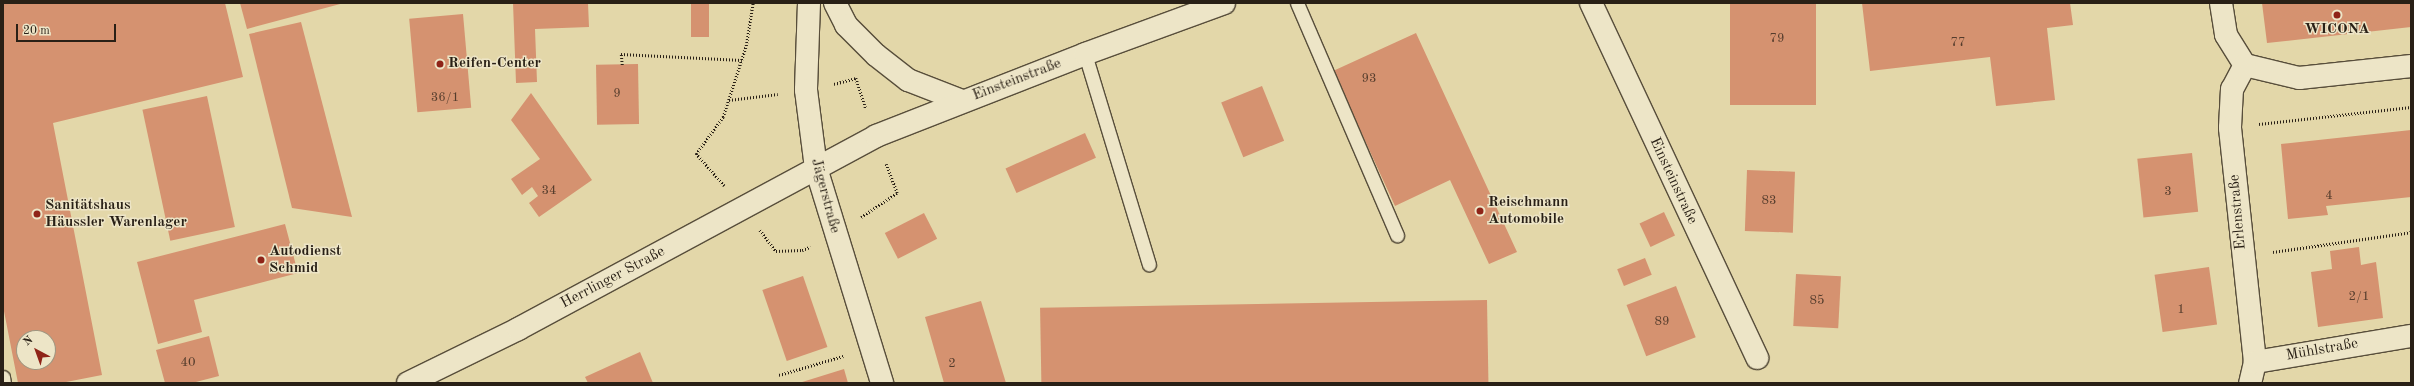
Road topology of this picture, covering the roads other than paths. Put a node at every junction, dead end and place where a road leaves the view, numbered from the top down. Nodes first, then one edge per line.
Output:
1 (809, 3) edge
2 (835, 3) edge
3 (1224, 3) edge
4 (1297, 3) edge
5 (1591, 3) edge
6 (2221, 3) edge
7 (1084, 54) junction
8 (2244, 64) junction
9 (2411, 66) edge
10 (962, 101) junction
11 (816, 168) junction
12 (1397, 235) dead end
13 (1149, 265) dead end
14 (2411, 336) edge
15 (1757, 358) dead end
16 (2255, 362) junction
17 (3, 377) edge
18 (4, 383) edge
19 (408, 383) edge
20 (882, 383) edge
21 (2250, 383) edge

1 - 11 street, Jägerstraße
2 - 10 street
3 - 7 street, Einsteinstraße
4 - 12 lane
5 - 15 street, Einsteinstraße
6 - 8 street
7 - 10 street, Einsteinstraße
7 - 13 lane
8 - 9 street
8 - 16 street, Erlenstraße
10 - 11 street, Einsteinstraße
11 - 19 street, Herrlinger Straße
11 - 20 street, Jägerstraße
14 - 16 street, Mühlstraße
16 - 21 street
17 - 18 lane

